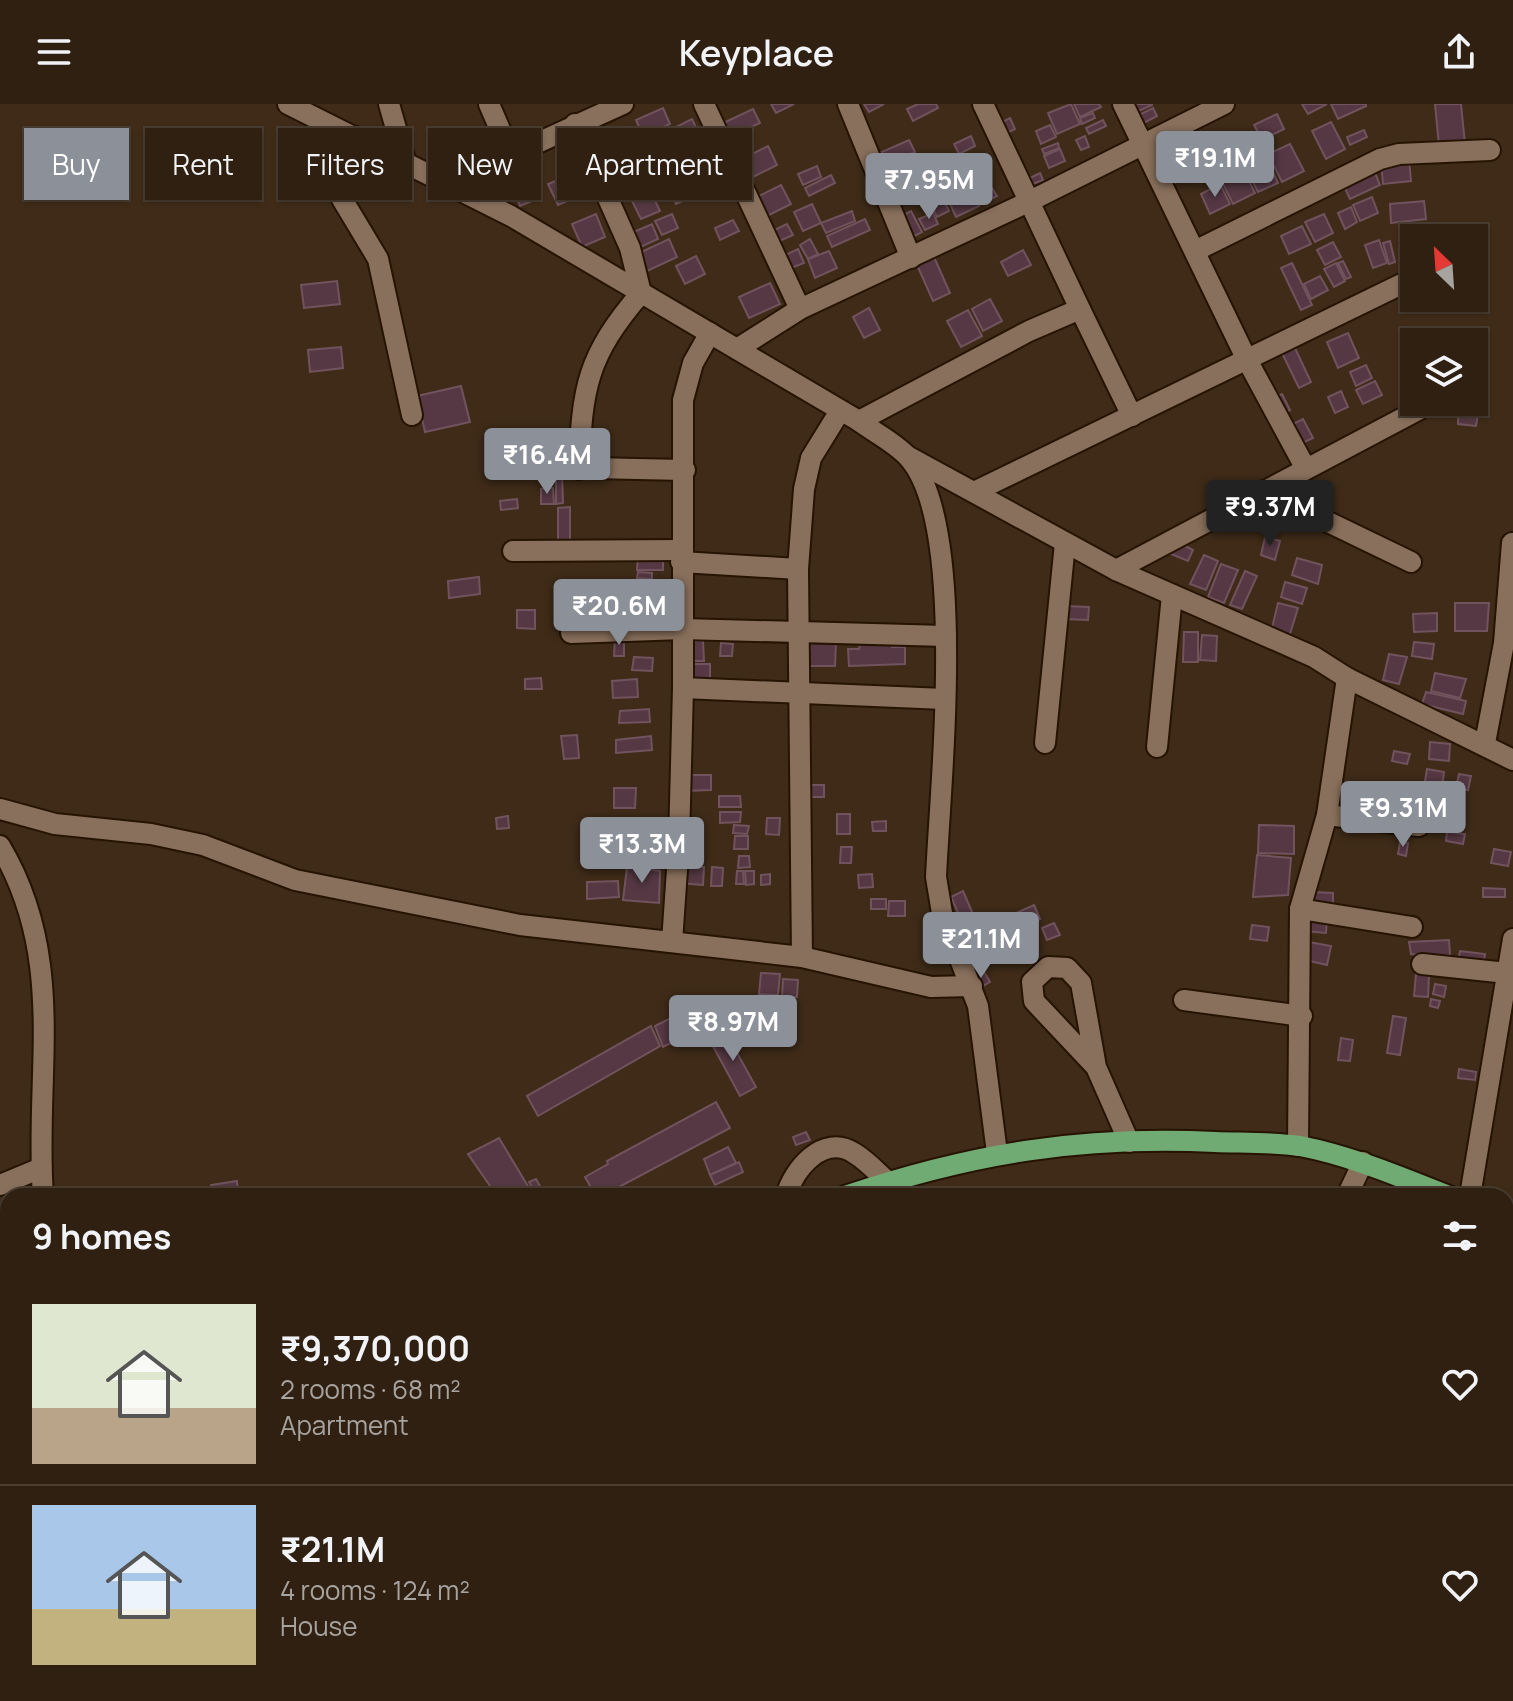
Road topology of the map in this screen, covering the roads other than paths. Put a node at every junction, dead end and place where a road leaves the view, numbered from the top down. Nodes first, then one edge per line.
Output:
1 (288, 104) edge
2 (389, 104) edge
3 (489, 104) edge
4 (623, 104) edge
5 (704, 104) edge
6 (848, 104) edge
7 (983, 104) edge
8 (1123, 104) edge
9 (1224, 104) edge
10 (575, 124) junction
11 (337, 128) edge
12 (396, 128) edge
13 (499, 128) edge
14 (541, 140) edge
15 (1142, 144) junction
16 (1490, 150) dead end
17 (343, 200) edge
18 (479, 200) edge
19 (1028, 202) junction
20 (1195, 251) junction
21 (911, 258) junction
22 (1400, 285) edge
23 (641, 293) junction
24 (800, 309) junction
25 (1080, 309) junction
26 (710, 333) junction
27 (737, 349) junction
28 (1246, 358) junction
29 (840, 411) junction
30 (412, 415) dead end
31 (1132, 416) junction
32 (1407, 416) edge
33 (859, 421) junction
34 (909, 457) junction
35 (501, 466) dead end
36 (579, 469) junction
37 (1306, 469) junction
38 (685, 470) junction
39 (1264, 491) junction
40 (974, 492) junction
41 (1065, 543) junction
42 (1512, 543) edge
43 (513, 551) dead end
44 (682, 556) junction
45 (1411, 562) dead end
46 (798, 569) junction
47 (1116, 570) junction
48 (1172, 595) junction
49 (682, 629) junction
50 (796, 631) junction
51 (571, 633) dead end
52 (946, 636) junction
53 (1347, 678) junction
54 (683, 688) junction
55 (797, 690) junction
56 (944, 699) junction
57 (1045, 743) dead end
58 (1485, 743) junction
59 (1157, 747) dead end
60 (1513, 760) edge
61 (0, 809) edge
62 (1327, 815) junction
63 (1419, 826) dead end
64 (0, 846) edge
65 (1300, 909) junction
66 (1412, 927) dead end
67 (1513, 939) edge
68 (672, 942) junction
69 (802, 957) junction
70 (1422, 964) dead end
71 (1507, 973) junction
72 (972, 986) junction
73 (1184, 1000) dead end
74 (1302, 1016) junction
75 (1096, 1067) junction
76 (1129, 1142) junction
77 (1298, 1146) junction
78 (997, 1153) junction
79 (1363, 1162) junction
80 (41, 1168) junction
81 (888, 1182) junction
82 (0, 1185) edge
83 (42, 1188) edge
84 (788, 1188) edge
85 (870, 1188) edge
86 (1351, 1188) edge
87 (1429, 1188) edge
88 (1471, 1188) edge

1 - 11 street
2 - 12 street
3 - 13 street
4 - 10 street
5 - 24 street
6 - 21 street
7 - 19 street
8 - 15 street
9 - 15 street
10 - 14 street
10 - 23 street
15 - 19 street
15 - 20 street
16 - 20 street
17 - 30 street
18 - 23 street
19 - 21 street
19 - 25 street
20 - 28 street
21 - 24 street
22 - 28 street
23 - 26 street
23 - 36 street
24 - 27 street
25 - 31 street
25 - 33 street
26 - 27 street
26 - 38 street
27 - 29 street
28 - 31 street
28 - 37 street
29 - 33 street
29 - 46 street
31 - 40 street
32 - 37 street
33 - 34 street
34 - 40 street
34 - 52 street
35 - 36 street
36 - 38 street
37 - 39 street
38 - 44 street
39 - 45 street
39 - 47 street
40 - 41 street
41 - 47 street
41 - 57 street
42 - 58 street
43 - 44 street
44 - 46 street
44 - 49 street
46 - 50 street
47 - 48 street
48 - 53 street
48 - 59 street
49 - 50 street
49 - 51 street
49 - 54 street
50 - 52 street
50 - 55 street
52 - 56 street
53 - 58 street
53 - 62 street
54 - 55 street
54 - 68 street
55 - 56 street
55 - 69 street
56 - 72 street
58 - 60 street
61 - 68 street
62 - 63 street
62 - 65 street
64 - 80 street
65 - 66 street
65 - 74 street
67 - 71 street
68 - 69 street
69 - 72 street
70 - 71 street
71 - 88 street
72 - 78 street
73 - 74 street
74 - 77 street
75 - 75 street
75 - 76 street
76 - 77 main road
76 - 78 main road
77 - 79 main road
78 - 81 main road
79 - 86 street
79 - 87 main road
80 - 82 street
80 - 83 street
81 - 84 street
81 - 85 main road

